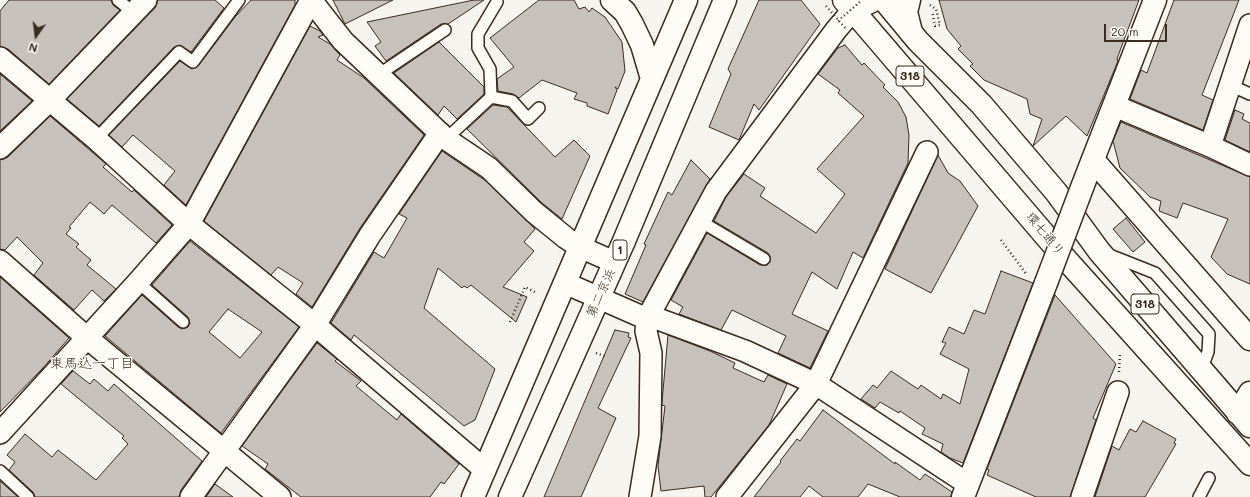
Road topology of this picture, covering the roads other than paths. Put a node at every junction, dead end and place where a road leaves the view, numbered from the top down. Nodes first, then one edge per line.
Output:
1 (239, 0) edge
2 (311, 0) edge
3 (612, 0) edge
4 (686, 0) edge
5 (725, 0) edge
6 (874, 0) edge
7 (884, 0) edge
8 (908, 0) edge
9 (1155, 0) edge
10 (497, 2) dead end
11 (133, 4) edge
12 (847, 9) edge
13 (1250, 25) edge
14 (445, 30) dead end
15 (911, 32) junction
16 (0, 58) edge
17 (378, 75) junction
18 (652, 79) junction
19 (1230, 85) junction
20 (1250, 94) edge
21 (491, 97) junction
22 (50, 100) junction
23 (1114, 106) junction
24 (540, 108) dead end
25 (443, 136) junction
26 (96, 139) junction
27 (1210, 146) junction
28 (0, 148) edge
29 (927, 152) dead end
30 (1093, 160) junction
31 (1250, 165) edge
32 (700, 221) junction
33 (189, 224) junction
34 (580, 247) junction
35 (1099, 251) junction
36 (764, 259) dead end
37 (0, 261) edge
38 (614, 262) junction
39 (138, 282) junction
40 (565, 283) junction
41 (599, 298) junction
42 (647, 319) junction
43 (183, 322) dead end
44 (315, 325) junction
45 (86, 337) junction
46 (1250, 339) edge
47 (1201, 370) junction
48 (816, 384) junction
49 (1118, 392) road end
50 (1250, 393) edge
51 (1244, 420) edge
52 (0, 433) edge
53 (224, 450) junction
54 (1250, 464) edge
55 (485, 470) junction
56 (0, 471) edge
57 (1209, 478) dead end
58 (965, 490) edge
59 (28, 497) edge
60 (191, 497) edge
61 (280, 497) edge
62 (473, 497) edge
63 (510, 497) edge
64 (640, 497) edge
65 (727, 497) edge
66 (1082, 497) edge
67 (1199, 497) edge

1 - 26 lane
2 - 17 street
2 - 33 street
3 - 18 main road
4 - 18 main road
5 - 38 main road, 第二京浜 / 1
6 - 12 main road
7 - 15 main road, 318
8 - 15 main road
9 - 23 main road
10 - 21 lane
11 - 22 street
12 - 32 street
12 - 54 main road, 環七通り / 318
13 - 19 street
14 - 17 lane
15 - 35 main road, 318
16 - 22 street
17 - 25 street
18 - 34 main road
19 - 20 lane
19 - 27 street
21 - 24 lane
21 - 25 lane
22 - 26 street
22 - 28 street
23 - 27 street
23 - 30 main road
25 - 34 street
25 - 44 street
26 - 33 street
27 - 31 street
29 - 48 street
30 - 46 main road
30 - 58 main road, bridge
32 - 36 lane
32 - 42 street
33 - 39 street
33 - 44 street
34 - 38 street
34 - 40 main road
35 - 47 main road, 318
35 - 47 lane
37 - 45 street
38 - 41 main road, 第二京浜 / 1
39 - 43 lane
39 - 45 street
40 - 41 street
40 - 55 main road
41 - 42 street
41 - 63 main road, 第二京浜 / 1
42 - 48 street
42 - 64 street
44 - 53 street
44 - 55 street
45 - 52 street
45 - 53 street
47 - 51 main road, 318
48 - 58 street
48 - 65 street
49 - 66 street
50 - 51 main road
53 - 60 street
53 - 61 street
55 - 62 main road
56 - 59 lane
57 - 67 lane

